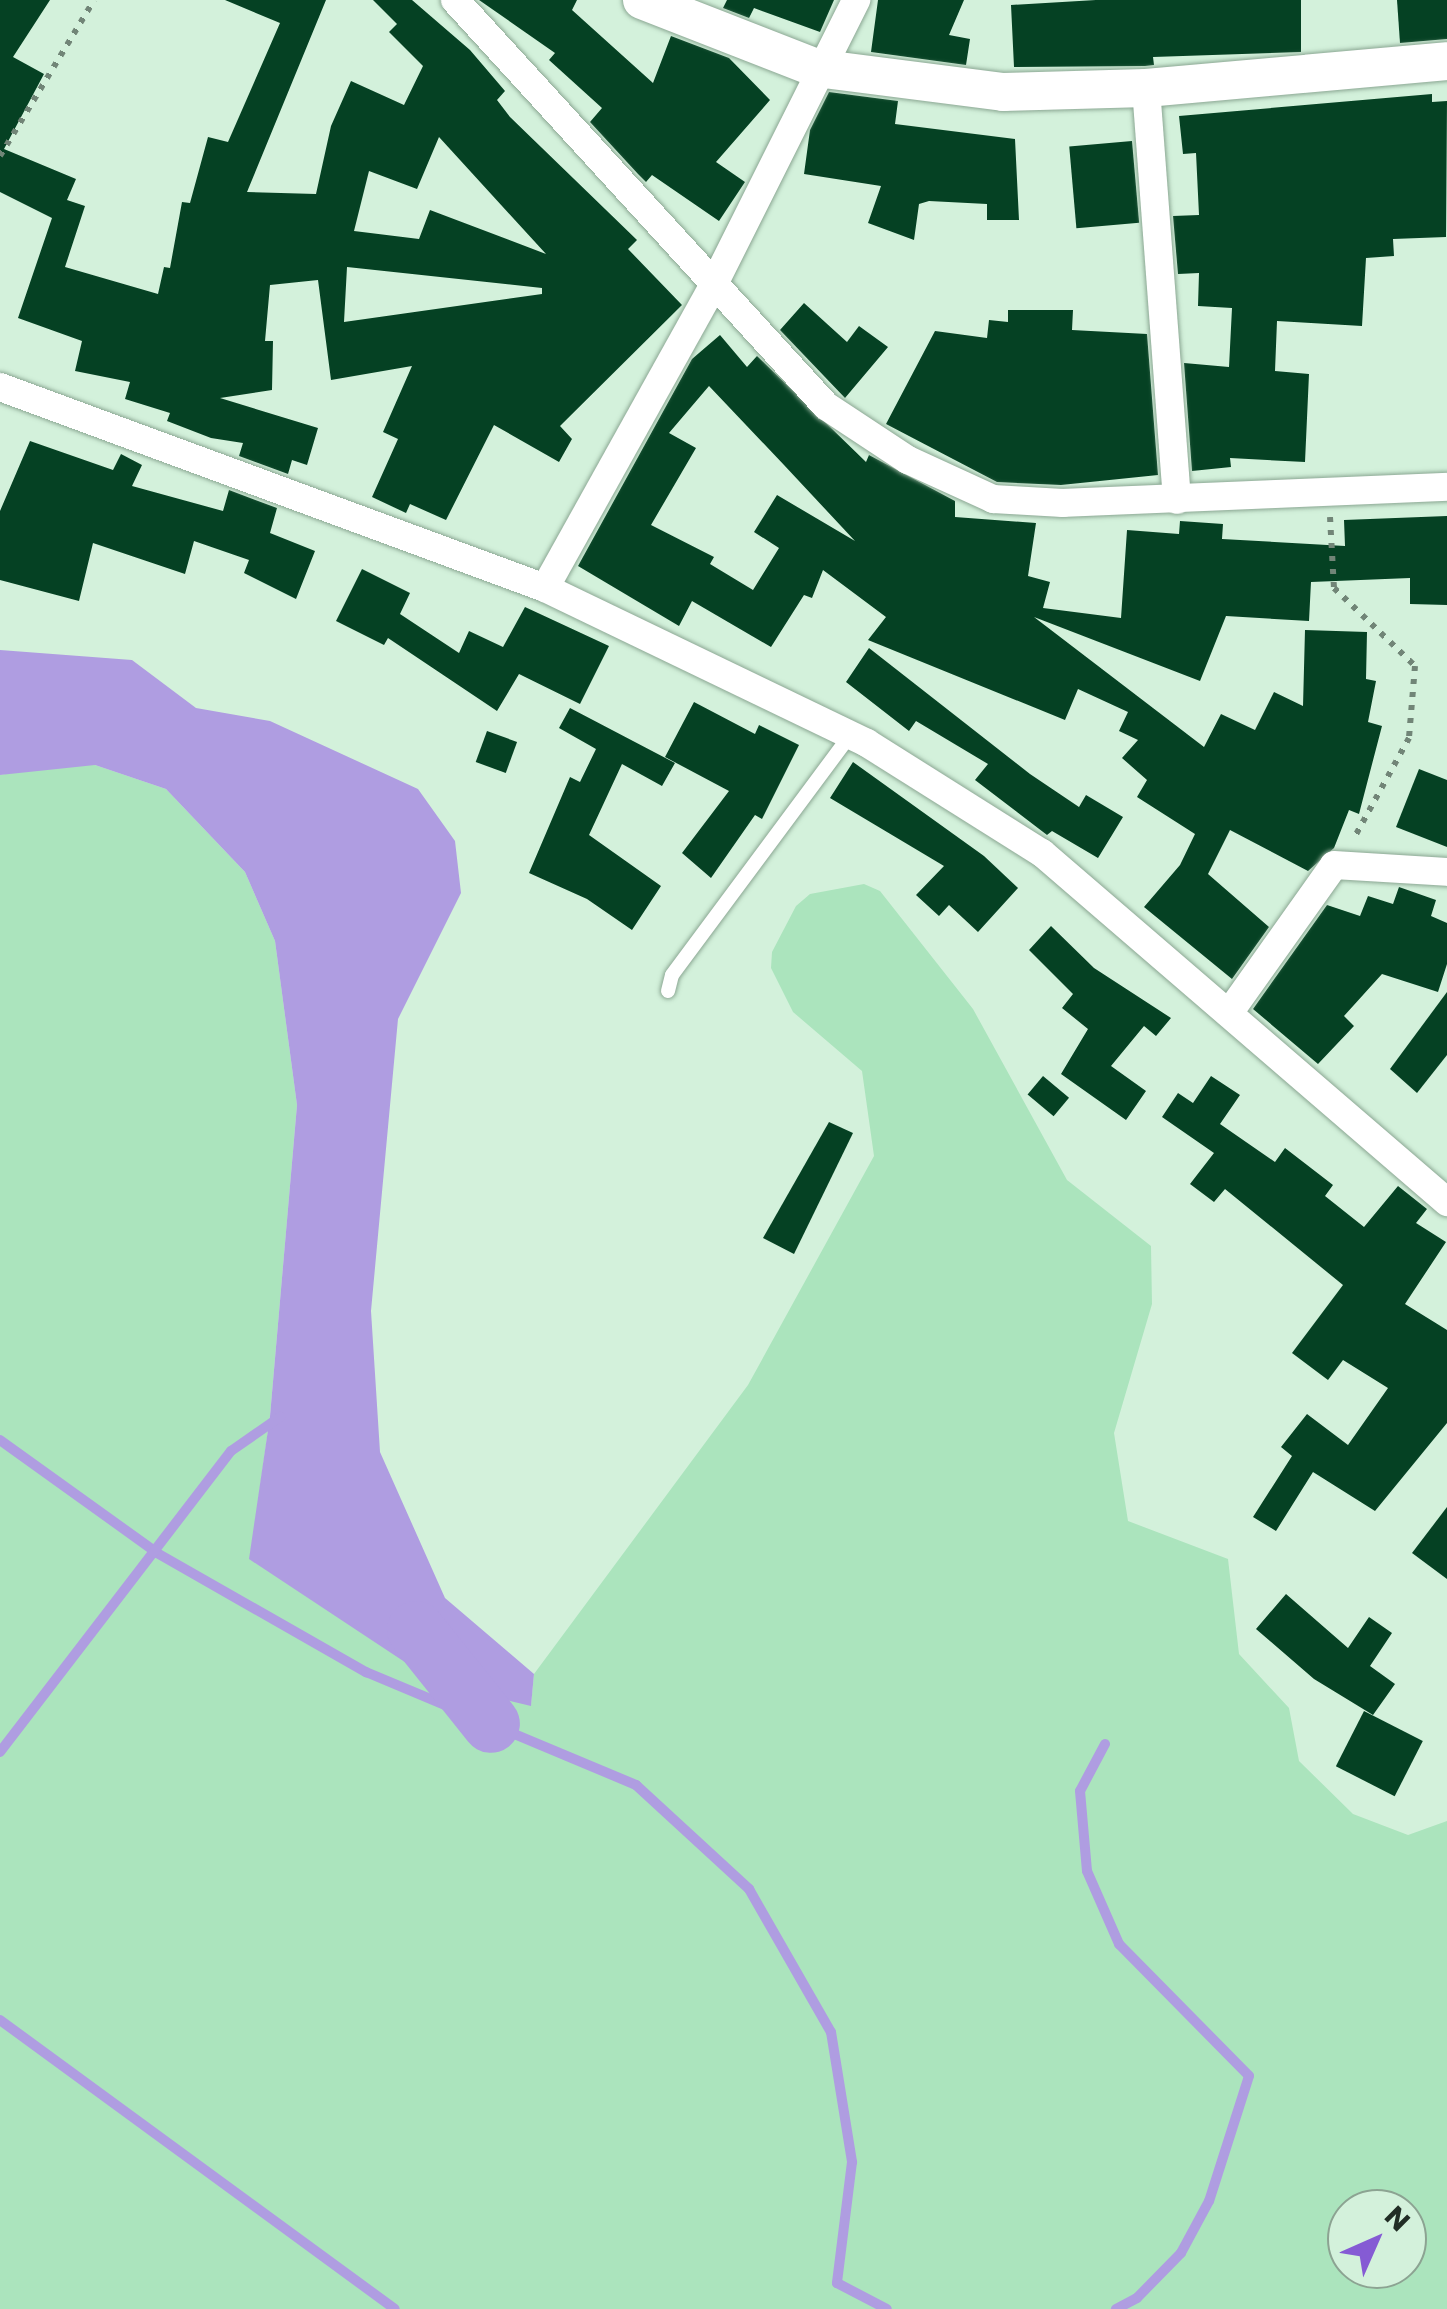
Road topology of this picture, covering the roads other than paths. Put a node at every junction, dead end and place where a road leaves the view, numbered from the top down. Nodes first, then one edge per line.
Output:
1 (455, 0) edge
2 (642, 0) edge
3 (856, 0) edge
4 (1447, 61) edge
5 (816, 68) junction
6 (1146, 88) junction
7 (714, 284) junction
8 (0, 387) edge
9 (1447, 487) edge
10 (1177, 500) junction
11 (545, 588) junction
12 (850, 735) junction
13 (1447, 872) edge
14 (668, 990) dead end
15 (1229, 1013) junction
16 (1447, 1202) edge

1 - 7 street
2 - 5 street
3 - 5 street
4 - 6 street
5 - 6 street
5 - 7 street
6 - 10 street
7 - 10 street
7 - 11 street
8 - 11 street
9 - 10 street
11 - 12 street
12 - 14 lane
12 - 15 street
13 - 15 street
15 - 16 street

